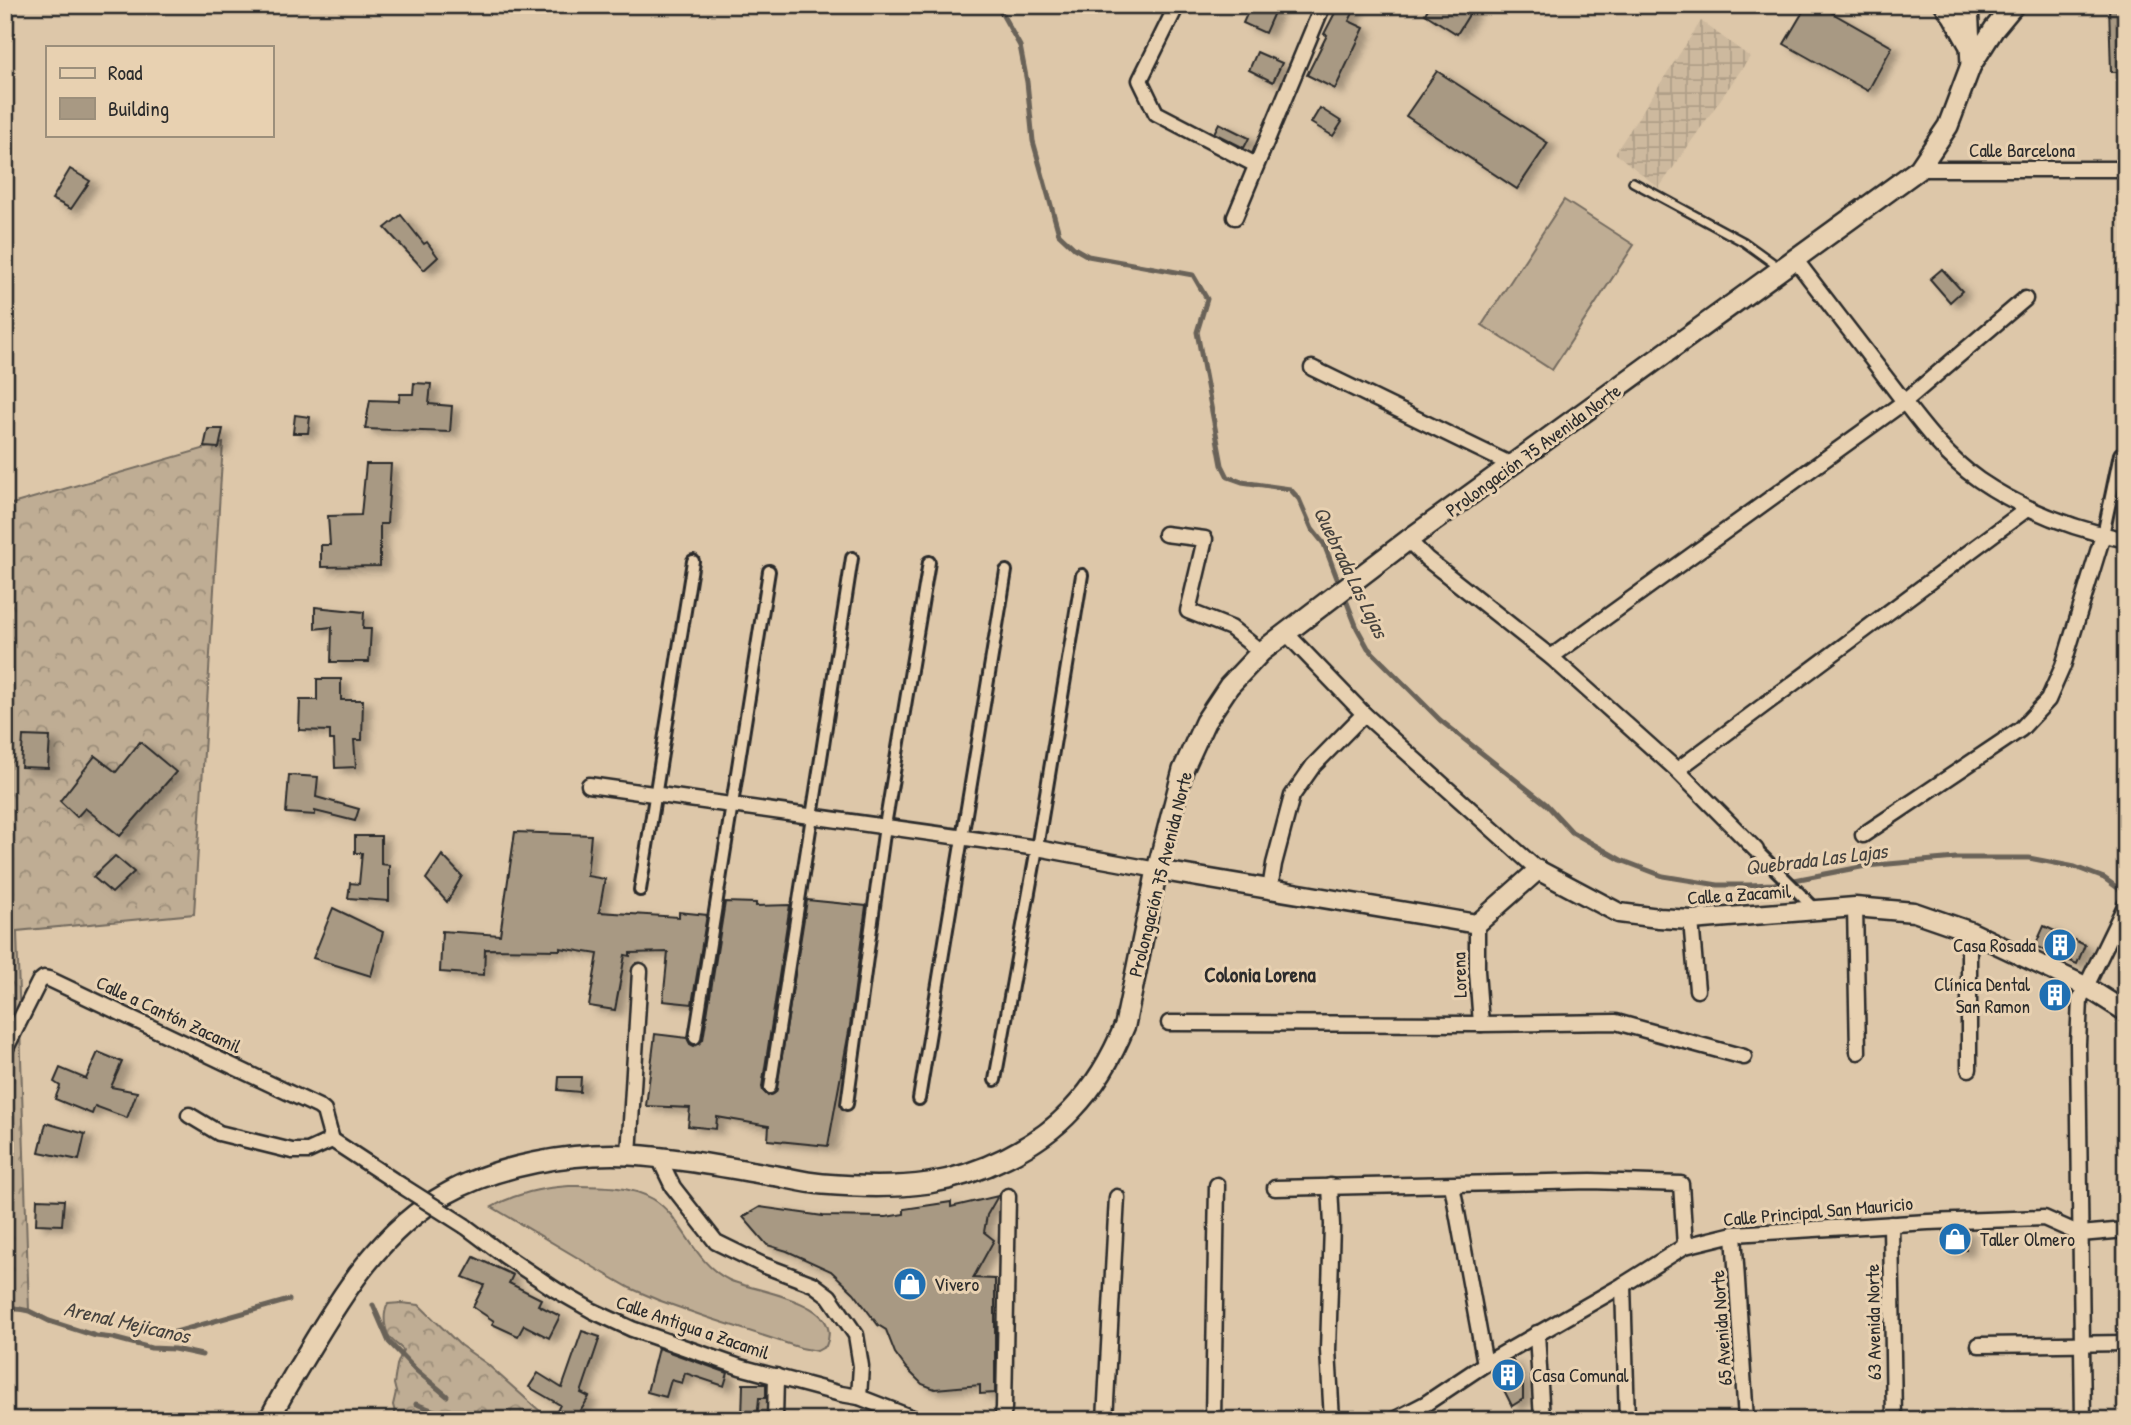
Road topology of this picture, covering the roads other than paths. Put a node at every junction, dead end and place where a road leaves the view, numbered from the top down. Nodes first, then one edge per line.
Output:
1 (1177, 5) edge
2 (1322, 5) edge
3 (1945, 5) edge
4 (1968, 5) edge
5 (2014, 5) edge
6 (1971, 56) junction
7 (1256, 164) junction
8 (1919, 169) junction
9 (2126, 169) edge
10 (1633, 182) dead end
11 (1235, 217) dead end
12 (1788, 264) junction
13 (2025, 299) dead end
14 (1312, 368) dead end
15 (1904, 402) junction
16 (2120, 454) dead end
17 (1511, 465) junction
18 (2027, 509) junction
19 (1166, 534) dead end
20 (2103, 536) junction
21 (1408, 540) junction
22 (2126, 540) edge
23 (852, 558) dead end
24 (694, 561) dead end
25 (929, 562) dead end
26 (769, 571) dead end
27 (1006, 571) dead end
28 (1082, 575) dead end
29 (1286, 633) junction
30 (1261, 652) junction
31 (1552, 657) junction
32 (1364, 715) junction
33 (1677, 770) junction
34 (589, 785) dead end
35 (656, 794) junction
36 (731, 805) junction
37 (812, 816) junction
38 (885, 826) junction
39 (1863, 835) dead end
40 (962, 837) junction
41 (1037, 848) junction
42 (1756, 850) joint
43 (1157, 870) junction
44 (1538, 870) junction
45 (1270, 888) junction
46 (640, 890) dead end
47 (1855, 907) junction
48 (1815, 909) junction
49 (2123, 909) edge
50 (1691, 920) junction
51 (1477, 925) junction
52 (1969, 931) junction
53 (640, 971) dead end
54 (2085, 986) junction
55 (1696, 990) dead end
56 (2126, 1012) edge
57 (1169, 1023) dead end
58 (1481, 1024) junction
59 (695, 1038) dead end
60 (5, 1050) edge
61 (1858, 1052) dead end
62 (1745, 1057) dead end
63 (1969, 1069) dead end
64 (995, 1080) dead end
65 (770, 1088) dead end
66 (919, 1099) dead end
67 (846, 1104) dead end
68 (189, 1115) dead end
69 (332, 1140) junction
70 (629, 1155) junction
71 (659, 1158) junction
72 (1217, 1185) dead end
73 (1452, 1185) junction
74 (1330, 1186) junction
75 (1275, 1188) dead end
76 (1007, 1195) dead end
77 (1117, 1197) dead end
78 (1891, 1224) junction
79 (2126, 1230) edge
80 (1734, 1234) junction
81 (2080, 1234) junction
82 (1685, 1246) junction
83 (1623, 1285) junction
84 (1537, 1333) junction
85 (2126, 1343) edge
86 (1979, 1345) dead end
87 (2082, 1345) junction
88 (1485, 1364) junction
89 (776, 1376) junction
90 (859, 1397) junction
91 (880, 1413) edge
92 (270, 1420) edge
93 (775, 1420) edge
94 (918, 1420) edge
95 (1002, 1420) edge
96 (1105, 1420) edge
97 (1213, 1420) edge
98 (1332, 1420) edge
99 (1394, 1420) edge
100 (1542, 1420) edge
101 (1628, 1420) edge
102 (1746, 1420) edge
103 (1894, 1420) edge
104 (2084, 1420) edge

1 - 7 street
2 - 7 street
3 - 6 main road
4 - 6 main road, Prolongación 75 Avenida Norte
5 - 6 main road
6 - 8 main road, Prolongación 75 Avenida Norte
7 - 11 street
8 - 9 street, Calle Barcelona
8 - 12 main road, Prolongación 75 Avenida Norte
10 - 12 lane
12 - 15 street
12 - 17 main road, Prolongación 75 Avenida Norte
13 - 15 street
14 - 17 street
15 - 18 street
15 - 31 street
16 - 20 street
17 - 21 main road, Prolongación 75 Avenida Norte
18 - 20 street
18 - 33 street
19 - 30 street
20 - 22 street
20 - 39 street
21 - 29 main road, Prolongación 75 Avenida Norte
21 - 31 street
23 - 37 street
24 - 35 street
25 - 38 street
26 - 36 street
27 - 40 street
28 - 41 street
29 - 30 main road, Prolongación 75 Avenida Norte
29 - 32 street
30 - 43 main road, Prolongación 75 Avenida Norte
31 - 33 street
32 - 44 street
32 - 45 street
33 - 42 street
34 - 35 street
35 - 36 street
35 - 46 street
36 - 37 street
36 - 59 street
37 - 38 street
37 - 65 street
38 - 40 street
38 - 67 street
40 - 41 street
40 - 66 street
41 - 43 street
41 - 64 street
42 - 48 street
43 - 45 street
43 - 71 main road, Prolongación 75 Avenida Norte
44 - 50 street, Calle a Zacamil
44 - 51 street
45 - 51 street
47 - 48 street, Calle a Zacamil
47 - 52 street, Calle a Zacamil
47 - 61 street
48 - 50 street, Calle a Zacamil
49 - 54 street
50 - 55 street
51 - 58 street, Lorena
52 - 54 street, Calle a Zacamil
52 - 63 street
53 - 70 street
54 - 56 street, Calle a Zacamil
54 - 81 street
57 - 58 street
58 - 62 street
60 - 69 street, Calle a Cantón Zacamil
68 - 69 street
69 - 89 street, Calle Antigua a Zacamil, bridge
70 - 71 main road, Prolongación 75 Avenida Norte
70 - 92 main road, Prolongación 75 Avenida Norte
71 - 90 street
72 - 97 street
73 - 74 street
73 - 82 street
73 - 88 street
74 - 75 street
74 - 98 street
76 - 95 street
77 - 96 street
78 - 80 street, Calle Principal San Mauricio
78 - 81 street, Calle Principal San Mauricio
78 - 103 street, 63 Avenida Norte
79 - 81 street
80 - 82 street, Calle Principal San Mauricio
80 - 102 street, 65 Avenida Norte
81 - 87 street
82 - 83 street, Calle Principal San Mauricio
83 - 84 street, Calle Principal San Mauricio
83 - 101 street
84 - 88 street, Calle Principal San Mauricio
84 - 100 street
85 - 87 street
86 - 87 street
87 - 104 street
88 - 99 street, Calle Principal San Mauricio
89 - 90 street, Calle Antigua a Zacamil
89 - 93 street
90 - 91 street, Calle Antigua a Zacamil
91 - 94 street, Calle Antigua a Zacamil

